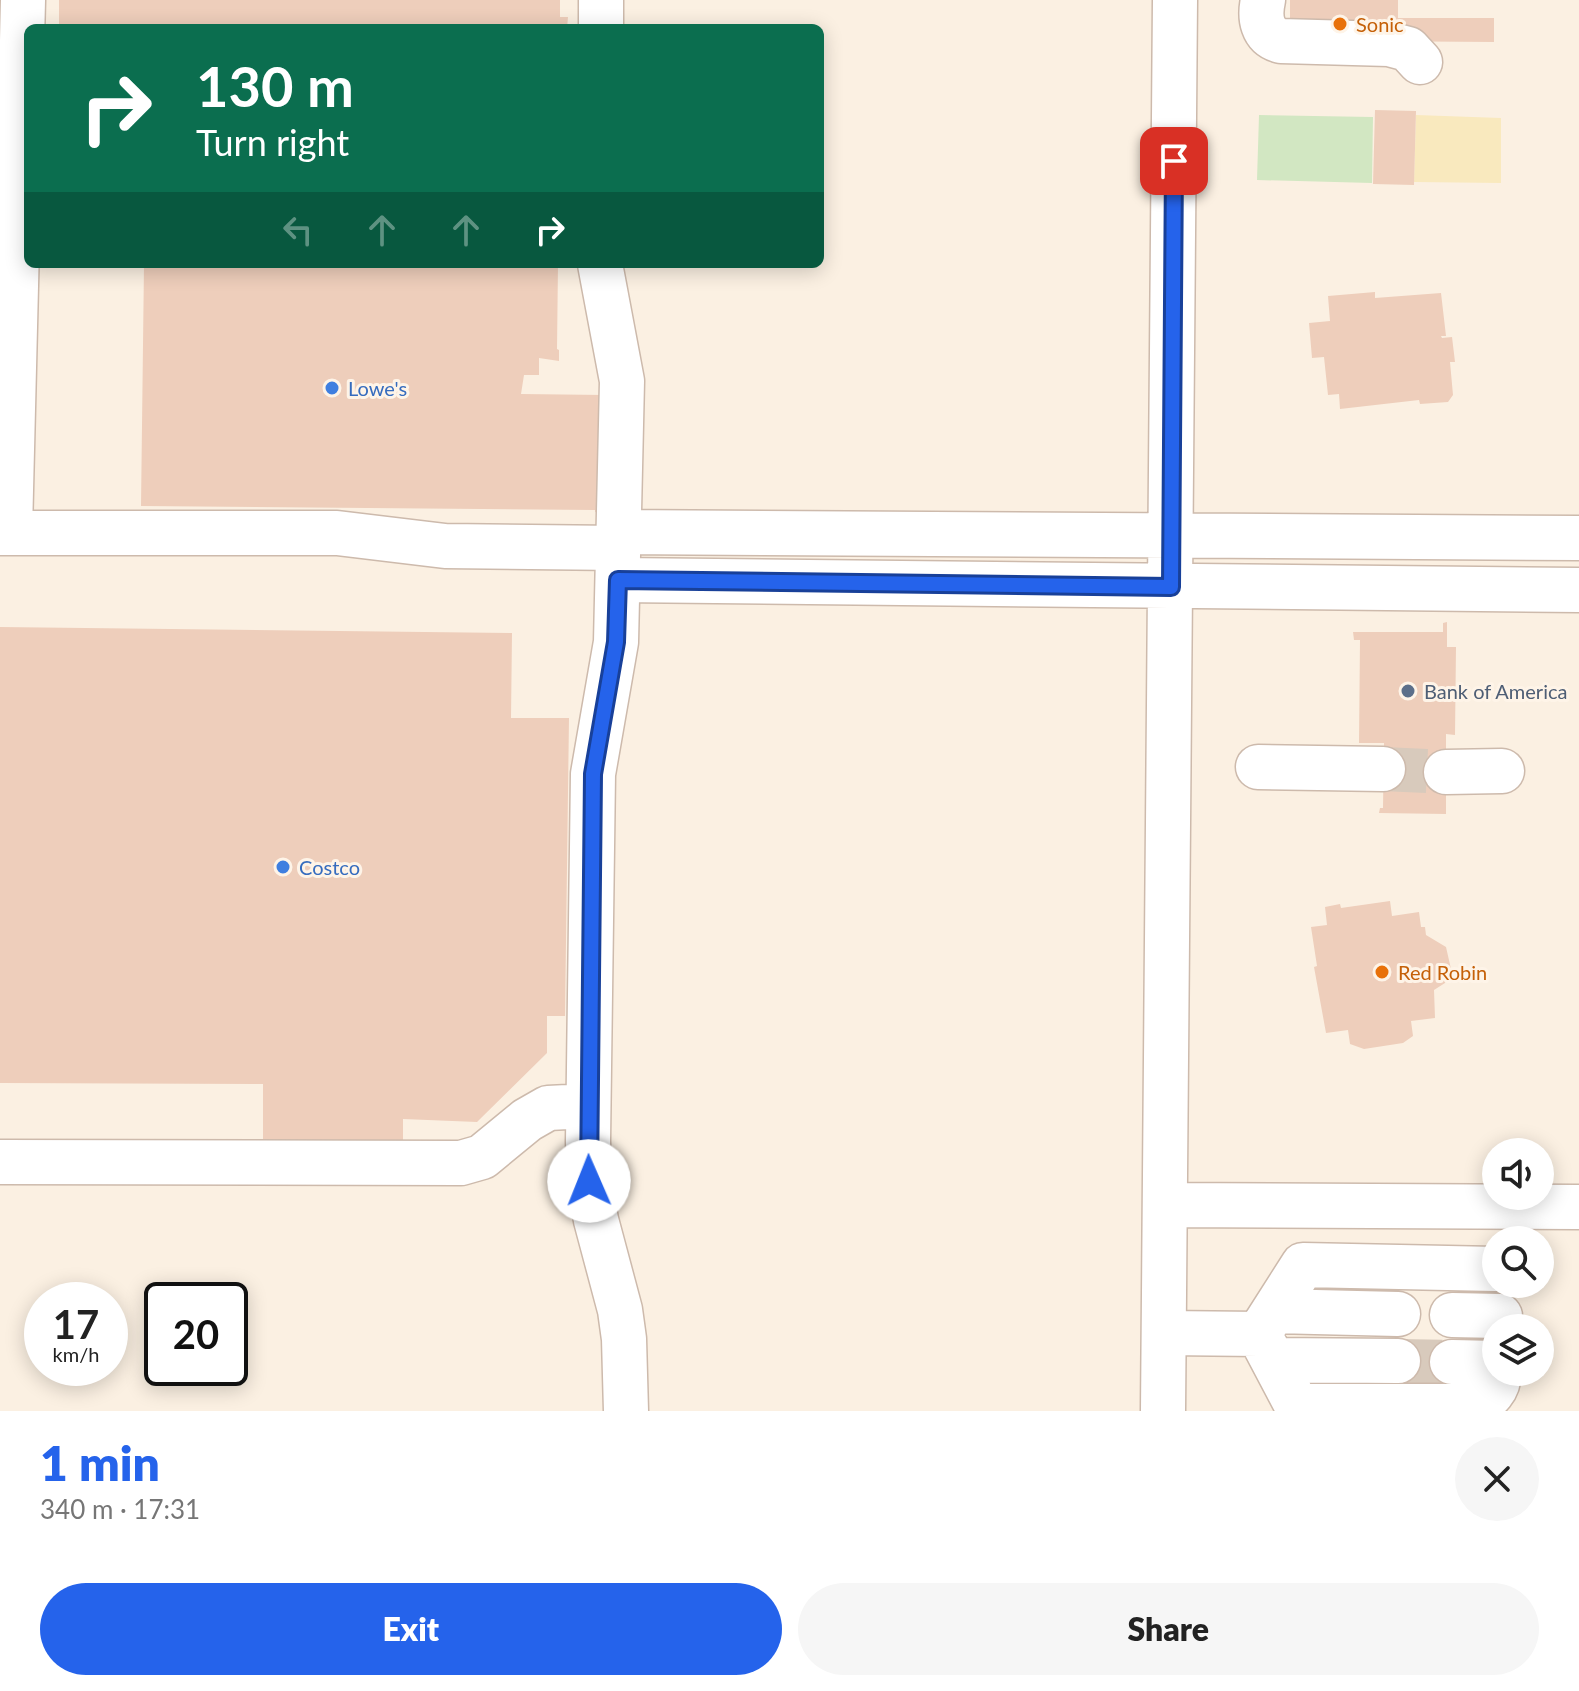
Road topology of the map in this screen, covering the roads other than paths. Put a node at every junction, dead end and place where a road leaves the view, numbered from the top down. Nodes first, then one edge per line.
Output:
1 (23, 0) edge
2 (601, 0) edge
3 (1175, 0) edge
4 (1263, 0) edge
5 (601, 24) edge
6 (1420, 62) dead end
7 (601, 268) edge
8 (5, 532) edge
9 (1172, 535) junction
10 (1579, 538) edge
11 (619, 553) junction
12 (1171, 587) junction
13 (1579, 590) edge
14 (1258, 767) dead end
15 (1383, 769) tunnel mouth
16 (1502, 771) dead end
17 (1446, 772) tunnel mouth
18 (588, 1106) junction
19 (0, 1162) edge
20 (1166, 1205) junction
21 (1579, 1207) edge
22 (1502, 1223) edge
23 (1482, 1269) edge
24 (1500, 1309) edge
25 (1398, 1314) tunnel mouth
26 (1452, 1315) tunnel mouth
27 (1166, 1333) junction
28 (1269, 1335) junction
29 (1398, 1361) tunnel mouth
30 (1452, 1362) tunnel mouth
31 (1482, 1363) edge
32 (1497, 1386) edge
33 (626, 1411) edge
34 (1163, 1411) edge

1 - 8 lane
2 - 5 lane
3 - 9 lane
4 - 6 lane
7 - 11 lane
8 - 11 lane
9 - 10 lane
9 - 11 lane
9 - 12 lane
11 - 12 lane
11 - 18 lane
12 - 13 lane
12 - 20 lane
14 - 15 lane
16 - 17 lane
18 - 19 lane
18 - 33 lane
20 - 22 lane
20 - 27 lane
21 - 22 lane
23 - 28 lane
24 - 26 lane
25 - 28 lane
27 - 28 lane
27 - 34 lane
28 - 29 lane
28 - 32 lane
30 - 31 lane

